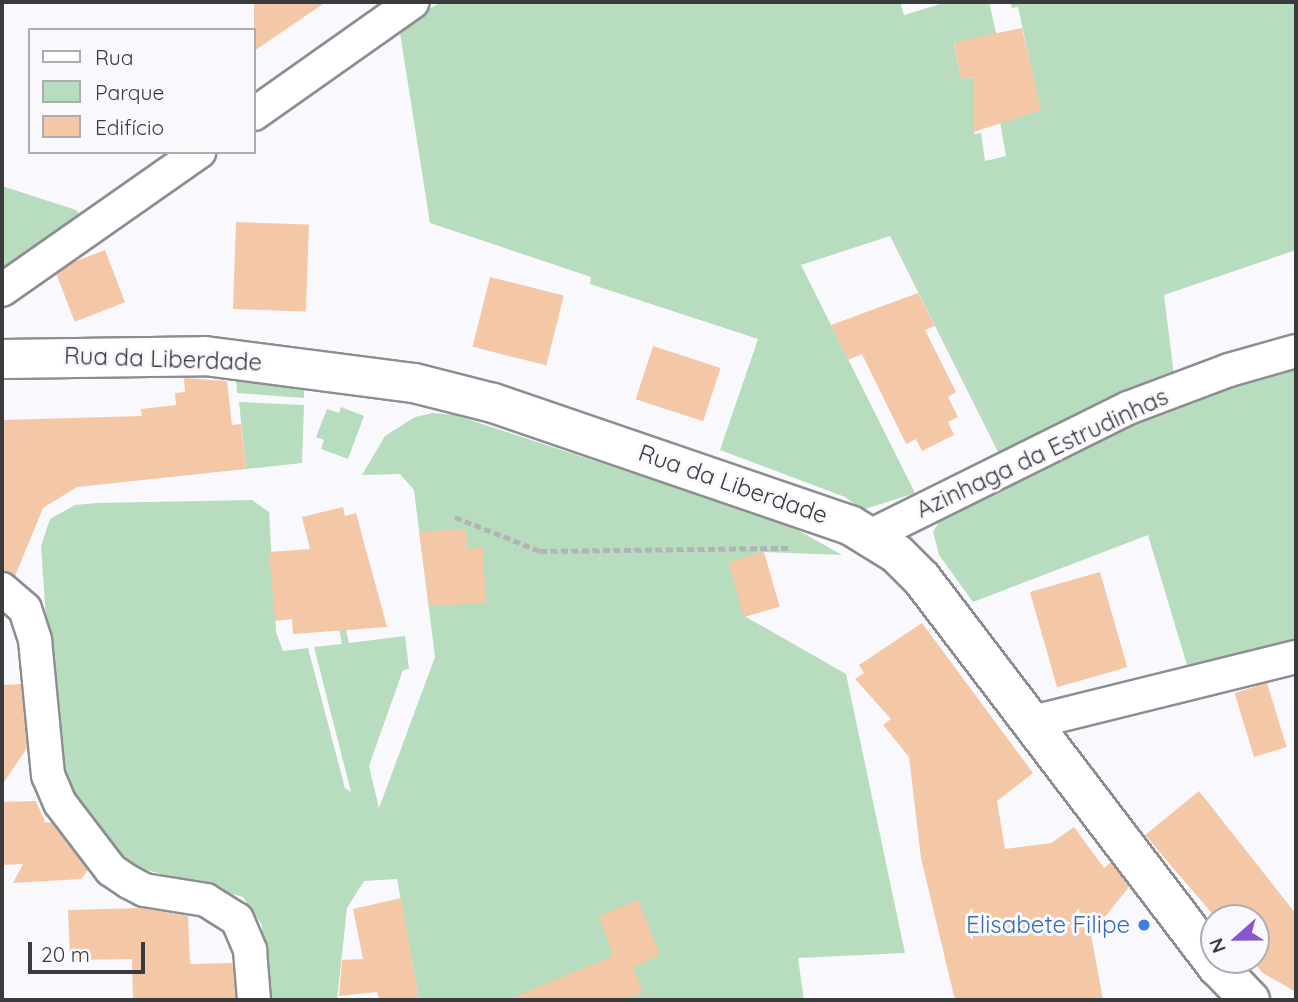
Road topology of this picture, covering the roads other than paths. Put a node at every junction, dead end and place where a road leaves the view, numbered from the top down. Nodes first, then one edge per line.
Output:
1 (413, 2) edge
2 (256, 113) edge
3 (196, 154) edge
4 (2, 290) edge
5 (1296, 351) edge
6 (2, 359) edge
7 (870, 536) junction
8 (2, 589) edge
9 (1296, 657) edge
10 (1029, 723) junction
11 (254, 1000) edge
12 (1250, 1000) edge

1 - 2 street
3 - 4 street
5 - 7 street, Azinhaga da Estrudinhas
6 - 7 street, Rua da Liberdade
7 - 10 street, Rua da Liberdade
8 - 11 street
9 - 10 street
10 - 12 street, Rua da Liberdade

